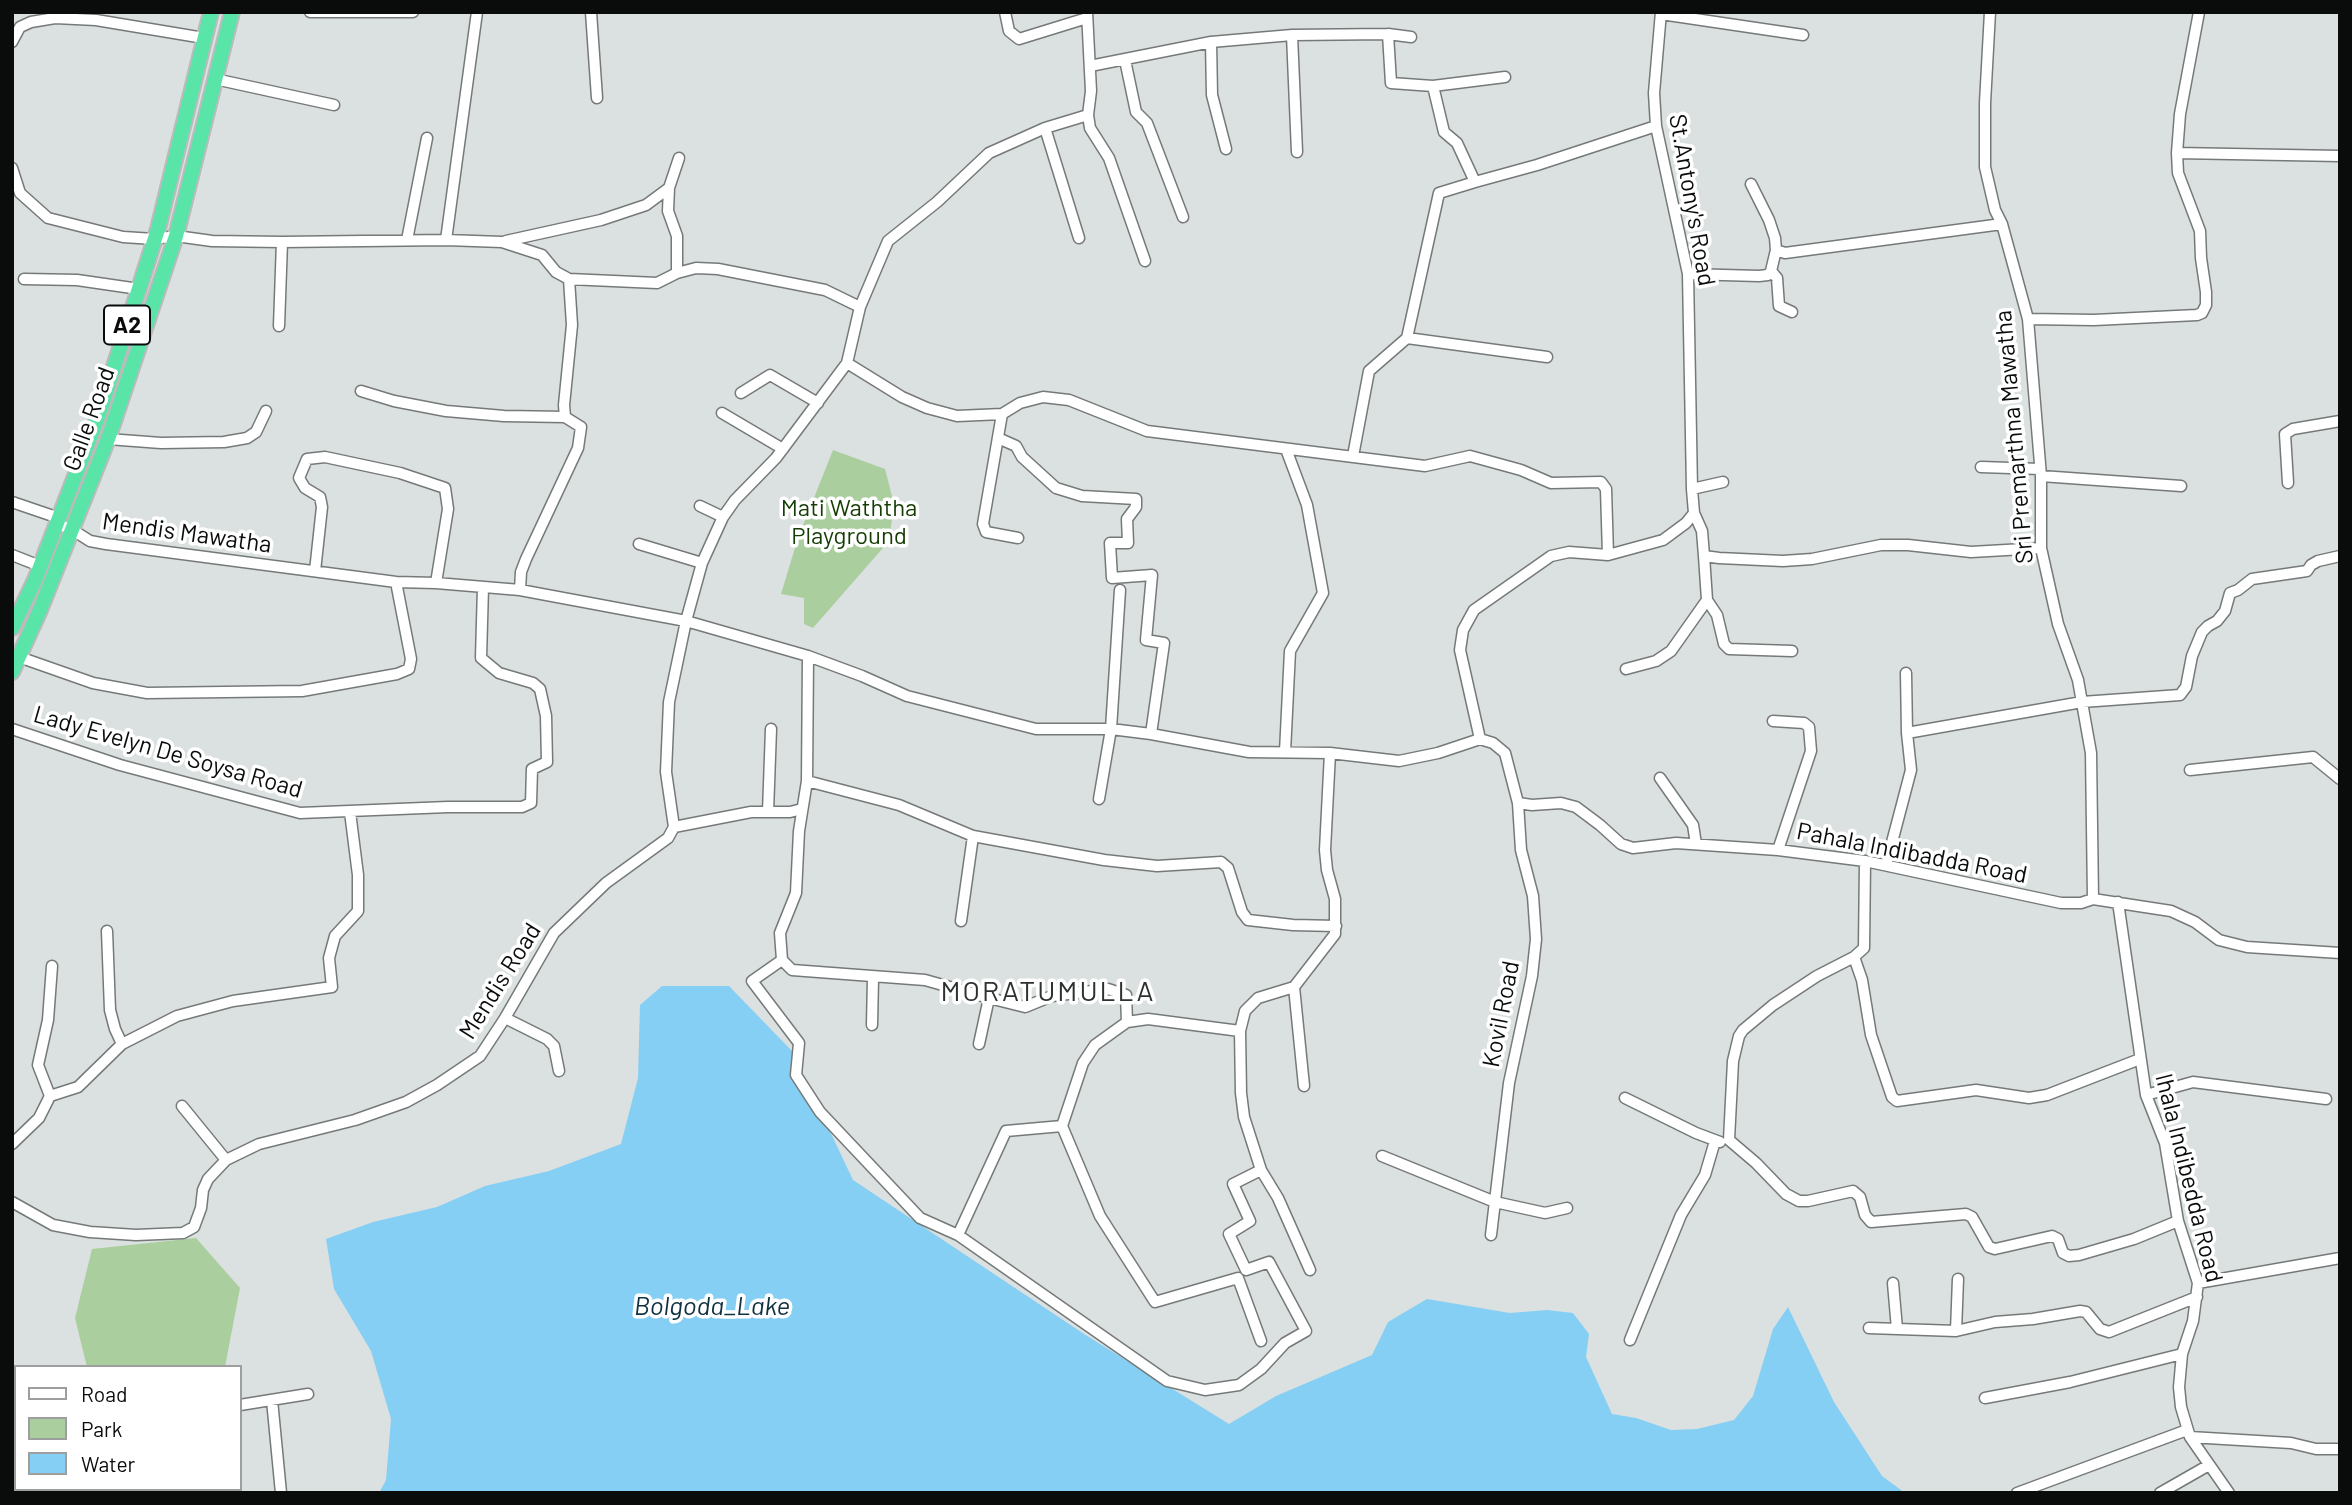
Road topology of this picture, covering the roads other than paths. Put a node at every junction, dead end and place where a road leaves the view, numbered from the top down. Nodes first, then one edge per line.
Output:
1 (211, 12) edge
2 (232, 12) edge
3 (310, 12) edge
4 (413, 12) edge
5 (477, 12) edge
6 (591, 12) edge
7 (1005, 12) edge
8 (1990, 12) edge
9 (2199, 12) edge
10 (1661, 13) edge
11 (1087, 15) edge
12 (1388, 34) junction
13 (1292, 35) junction
14 (1803, 35) dead end
15 (1411, 37) dead end
16 (204, 38) junction
17 (1211, 41) junction
18 (12, 42) edge
19 (1125, 60) junction
20 (1090, 66) junction
21 (1505, 78) dead end
22 (215, 79) junction
23 (1433, 86) junction
24 (597, 98) dead end
25 (334, 105) dead end
26 (1088, 115) junction
27 (1656, 126) junction
28 (1045, 128) junction
29 (427, 138) dead end
30 (1226, 149) dead end
31 (1297, 152) dead end
32 (2177, 153) junction
33 (2340, 156) edge
34 (679, 158) dead end
35 (12, 168) edge
36 (1475, 182) junction
37 (1751, 184) dead end
38 (669, 188) junction
39 (1183, 217) dead end
40 (2002, 224) junction
41 (176, 236) junction
42 (1079, 238) dead end
43 (155, 239) junction
44 (407, 240) junction
45 (446, 240) junction
46 (282, 242) junction
47 (502, 242) junction
48 (1776, 250) junction
49 (1145, 261) dead end
50 (1771, 271) junction
51 (677, 272) junction
52 (1688, 274) junction
53 (24, 279) dead end
54 (569, 279) junction
55 (139, 289) junction
56 (860, 307) junction
57 (1792, 312) dead end
58 (2028, 319) junction
59 (279, 326) dead end
60 (1408, 338) junction
61 (1547, 357) dead end
62 (847, 363) junction
63 (361, 391) dead end
64 (741, 393) dead end
65 (818, 403) junction
66 (265, 411) dead end
67 (722, 413) dead end
68 (1002, 414) junction
69 (565, 417) junction
70 (2340, 421) edge
71 (998, 438) junction
72 (108, 439) junction
73 (783, 449) junction
74 (1286, 449) junction
75 (1353, 456) junction
76 (1982, 467) dead end
77 (2041, 473) junction
78 (1723, 482) dead end
79 (2288, 483) dead end
80 (2181, 486) dead end
81 (1692, 488) junction
82 (12, 502) edge
83 (700, 506) dead end
84 (1693, 513) junction
85 (723, 517) junction
86 (58, 521) junction
87 (71, 529) junction
88 (1018, 538) dead end
89 (639, 544) dead end
90 (2042, 548) junction
91 (12, 555) edge
92 (1608, 555) junction
93 (1704, 556) junction
94 (2340, 556) edge
95 (702, 563) junction
96 (40, 566) junction
97 (315, 571) junction
98 (396, 582) junction
99 (436, 583) junction
100 (483, 587) junction
101 (520, 590) junction
102 (1120, 590) dead end
103 (1707, 600) junction
104 (686, 621) junction
105 (12, 628) edge
106 (1792, 651) dead end
107 (808, 656) junction
108 (19, 657) junction
109 (1626, 669) dead end
110 (12, 672) edge
111 (1906, 673) dead end
112 (2082, 702) junction
113 (1773, 721) dead end
114 (12, 729) edge
115 (771, 729) dead end
116 (1111, 729) junction
117 (1907, 733) junction
118 (1151, 734) junction
119 (1480, 739) junction
120 (1285, 752) junction
121 (1330, 753) junction
122 (2190, 770) dead end
123 (1660, 778) dead end
124 (2340, 779) edge
125 (807, 781) junction
126 (1099, 799) dead end
127 (1518, 803) junction
128 (802, 810) junction
129 (350, 812) junction
130 (768, 812) junction
131 (674, 827) junction
132 (973, 836) junction
133 (1696, 844) junction
134 (1778, 850) junction
135 (1865, 861) junction
136 (1886, 865) junction
137 (2093, 899) junction
138 (2118, 902) junction
139 (961, 920) dead end
140 (1336, 926) junction
141 (107, 931) dead end
142 (2340, 953) edge
143 (1854, 957) junction
144 (782, 960) junction
145 (52, 966) dead end
146 (873, 978) junction
147 (1294, 987) junction
148 (989, 998) junction
149 (505, 1018) junction
150 (1127, 1022) junction
151 (872, 1025) dead end
152 (1240, 1031) junction
153 (122, 1044) junction
154 (979, 1044) dead end
155 (2140, 1059) junction
156 (559, 1071) dead end
157 (1304, 1086) dead end
158 (2146, 1095) junction
159 (50, 1096) junction
160 (1626, 1098) dead end
161 (2326, 1099) dead end
162 (182, 1106) dead end
163 (1062, 1126) junction
164 (1729, 1140) junction
165 (1715, 1141) junction
166 (12, 1144) edge
167 (1382, 1156) dead end
168 (226, 1160) junction
169 (1261, 1170) junction
170 (12, 1202) edge
171 (1495, 1202) junction
172 (1567, 1208) dead end
173 (2178, 1221) junction
174 (958, 1235) junction
175 (1491, 1235) dead end
176 (2340, 1258) edge
177 (1310, 1270) dead end
178 (1958, 1279) dead end
179 (1893, 1283) dead end
180 (2198, 1283) junction
181 (2197, 1297) junction
182 (1868, 1328) dead end
183 (1897, 1329) junction
184 (1956, 1331) junction
185 (1630, 1340) dead end
186 (1261, 1341) dead end
187 (2182, 1354) junction
188 (308, 1394) dead end
189 (1984, 1398) dead end
190 (272, 1400) junction
191 (242, 1405) edge
192 (2189, 1434) junction
193 (2340, 1449) edge
194 (2208, 1465) junction
195 (281, 1493) edge
196 (2017, 1493) edge
197 (2160, 1493) edge
198 (2229, 1493) edge

1 - 16 highway, Galle Road / A2
2 - 22 highway, Galle Road / A2
3 - 4 street
5 - 45 street
6 - 24 street
7 - 11 street
8 - 40 street, Sri Premarthna Mawatha
9 - 32 street
10 - 14 street
10 - 27 street, St.Antony's Road
11 - 20 street
12 - 13 street
12 - 15 street
12 - 23 street
13 - 17 street
13 - 31 street
16 - 18 street
16 - 43 highway, Galle Road / A2
17 - 19 street
17 - 30 street
19 - 20 street
19 - 39 street
20 - 26 street
21 - 23 street
22 - 25 street
22 - 41 highway, Galle Road / A2
23 - 36 street
26 - 28 street
26 - 49 street
27 - 36 street
27 - 52 street, St.Antony's Road
28 - 42 street
28 - 56 street
29 - 44 street
32 - 33 street
32 - 58 street
34 - 38 street
35 - 43 street
36 - 60 street
37 - 48 street
38 - 47 street
38 - 51 street
40 - 48 street
40 - 58 street, Sri Premarthna Mawatha
41 - 43 street
41 - 46 street
41 - 72 highway, Galle Road / A2
43 - 55 highway, Galle Road / A2
44 - 45 street
44 - 46 street
45 - 47 street
46 - 59 street
47 - 54 street
48 - 50 street
50 - 52 street
50 - 57 street
51 - 54 street
51 - 56 street
52 - 81 street, St.Antony's Road
53 - 55 street
54 - 69 street
55 - 86 highway, Galle Road / A2
56 - 62 street
58 - 77 street, Sri Premarthna Mawatha
60 - 61 street
60 - 75 street
62 - 65 street
62 - 68 street
63 - 69 street
64 - 65 street
65 - 73 street
66 - 72 street
67 - 73 street
68 - 71 street
68 - 74 street
69 - 101 street
70 - 79 street
71 - 88 street
71 - 118 street
72 - 87 highway, Galle Road / A2
73 - 85 street
74 - 75 street
74 - 120 street
75 - 92 street
76 - 77 street
77 - 80 street
77 - 90 street, Sri Premarthna Mawatha
78 - 81 street
81 - 84 street
82 - 86 street, Mendis Mawatha
83 - 85 street
84 - 92 street
84 - 93 street
85 - 95 street
86 - 87 street, Mendis Mawatha
86 - 96 highway, Galle Road / A2
87 - 97 street, Mendis Mawatha
87 - 108 highway, Galle Road / A2
89 - 95 street
90 - 93 street
90 - 112 street, Sri Premarthna Mawatha
91 - 96 street
92 - 119 street
93 - 103 street
94 - 112 street
95 - 104 street
96 - 105 highway, Galle Road / A2
97 - 98 street, Mendis Mawatha
97 - 99 street
98 - 99 street, Mendis Mawatha
98 - 108 street
99 - 100 street, Mendis Mawatha
100 - 101 street, Mendis Mawatha
100 - 129 street, Lady Evelyn De Soysa Road
101 - 104 street, Mendis Mawatha
102 - 116 street
103 - 106 street
103 - 109 street
104 - 107 street, Mendis Mawatha
104 - 131 street
107 - 116 street, Mendis Mawatha
107 - 125 street
108 - 110 highway, Galle Road / A2
111 - 117 street
112 - 117 street
112 - 137 street, Sri Premarthna Mawatha
113 - 134 street
114 - 129 street, Lady Evelyn De Soysa Road
115 - 130 street
116 - 118 street, Mendis Mawatha
116 - 126 street
117 - 136 street
118 - 120 street, Mendis Mawatha
119 - 121 street, Mendis Mawatha
119 - 127 street
120 - 121 street, Mendis Mawatha
121 - 140 street
122 - 124 street
123 - 133 street
125 - 128 street
125 - 132 street
127 - 133 street, Pahala Indibadda Road
127 - 171 street, Kovil Road
128 - 130 street
128 - 144 street
129 - 153 street
130 - 131 street
131 - 149 street, Mendis Road
132 - 139 street
132 - 140 street
133 - 134 street, Pahala Indibadda Road
134 - 135 street, Pahala Indibadda Road
135 - 136 street, Pahala Indibadda Road
135 - 143 street
136 - 137 street, Pahala Indibadda Road
137 - 138 street, Pahala Indibadda Road
138 - 142 street, Pahala Indibadda Road
138 - 155 street, Ihala Indibedda Road
140 - 147 street
141 - 153 street
143 - 155 street
143 - 164 street
144 - 146 street
144 - 174 street
145 - 159 street
146 - 148 street
146 - 151 street
147 - 152 street
147 - 157 street
148 - 150 street
148 - 154 street
149 - 156 street
149 - 168 street, Mendis Road
150 - 152 street
150 - 163 street
152 - 169 street
153 - 159 street
155 - 158 street, Ihala Indibedda Road
158 - 161 street
158 - 173 street, Ihala Indibedda Road
159 - 166 street
160 - 165 street
162 - 168 street
163 - 174 street
163 - 186 street
164 - 165 street
164 - 173 street
165 - 185 street
167 - 171 street
168 - 170 street, Mendis Road
169 - 174 street
169 - 177 street
171 - 172 street
171 - 175 street, Kovil Road
173 - 180 street, Ihala Indibedda Road
176 - 180 street
178 - 184 street
179 - 183 street
180 - 181 street, Ihala Indibedda Road
181 - 184 street
181 - 187 street, Ihala Indibedda Road
182 - 183 street
183 - 184 street
187 - 189 street
187 - 192 street, Ihala Indibedda Road
188 - 190 street
190 - 191 street
190 - 195 street
192 - 193 street
192 - 194 street, Ihala Indibedda Road
192 - 196 street
194 - 197 street
194 - 198 street, Ihala Indibedda Road

